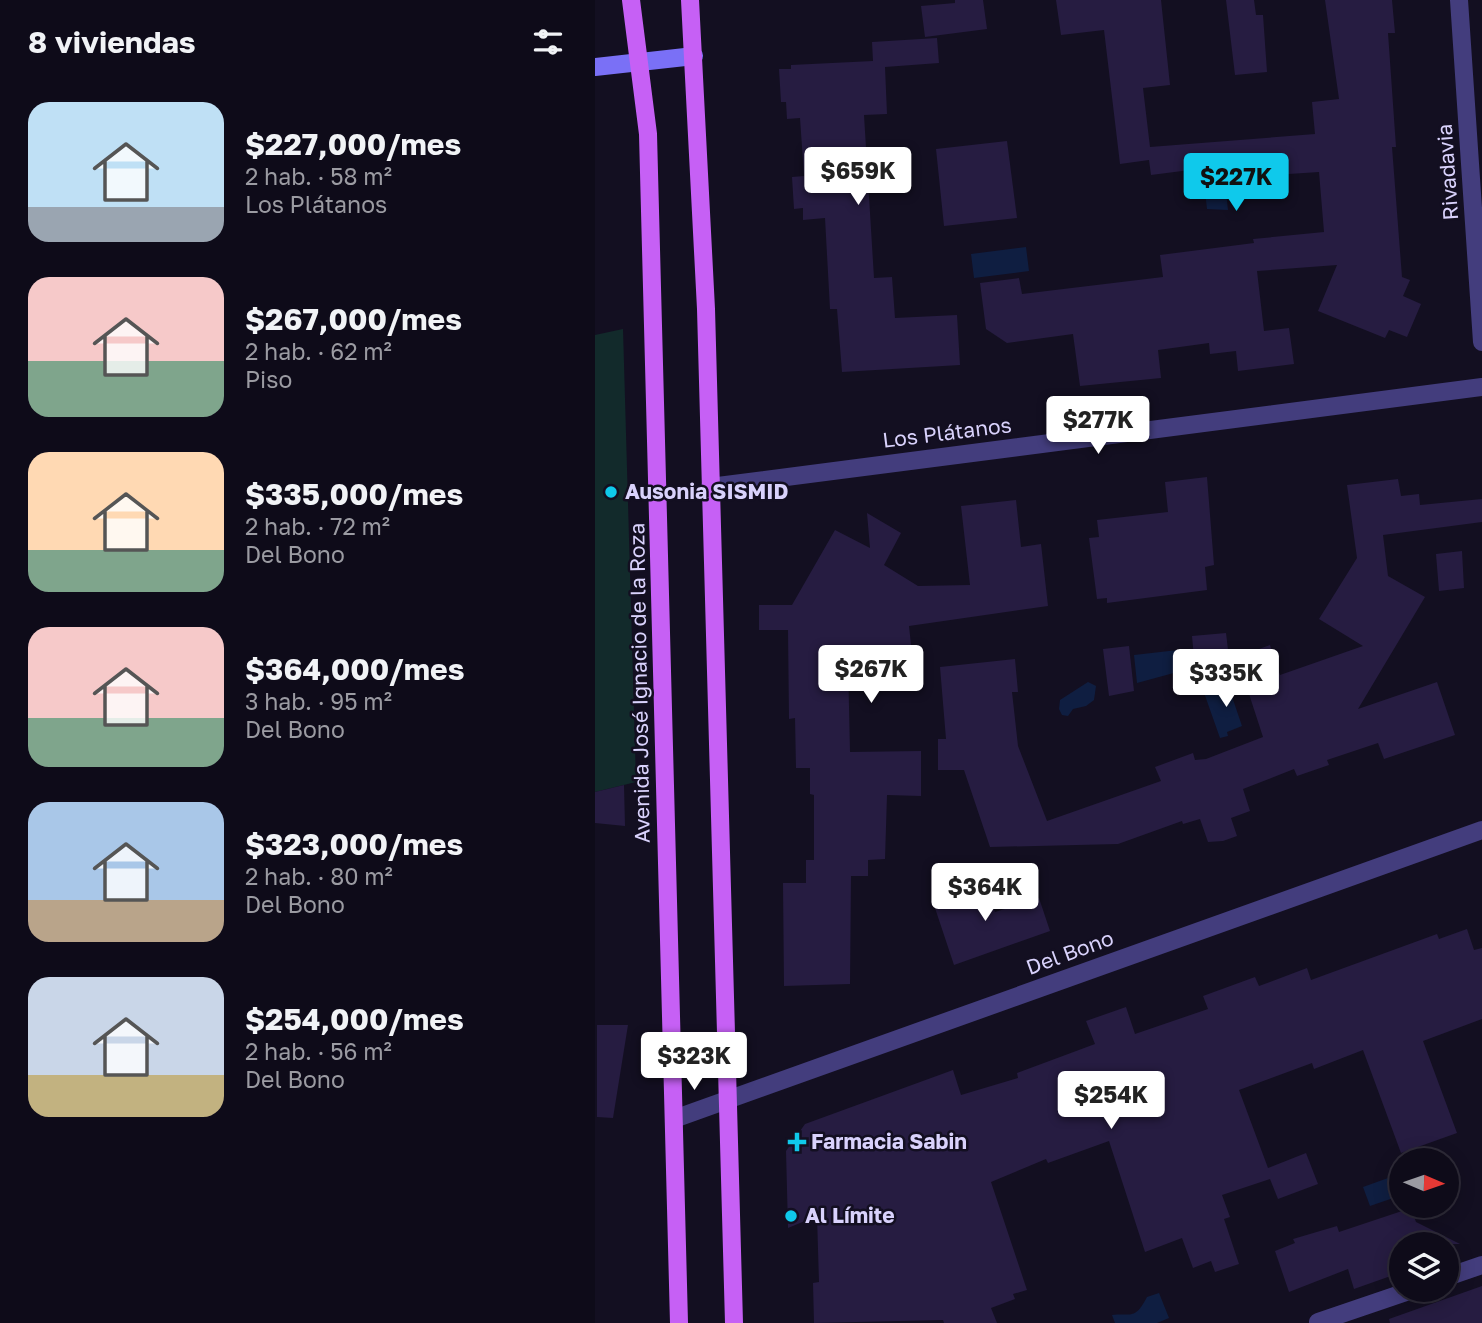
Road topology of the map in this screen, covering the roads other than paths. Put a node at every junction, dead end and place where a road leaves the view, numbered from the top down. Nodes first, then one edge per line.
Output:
1 (631, 0) edge
2 (690, 0) edge
3 (1459, 0) edge
4 (694, 56) junction
5 (639, 62) junction
6 (595, 67) edge
7 (1482, 342) edge
8 (1482, 387) edge
9 (710, 487) junction
10 (1482, 831) edge
11 (726, 1100) junction
12 (674, 1119) junction
13 (1482, 1265) edge
14 (1459, 1274) edge
15 (1389, 1298) edge
16 (1318, 1322) edge
17 (679, 1323) edge
18 (734, 1323) edge

1 - 5 main road, Avenida José Ignacio de la Roza
2 - 4 main road
3 - 7 street, Rivadavia
4 - 5 street
4 - 9 main road
5 - 6 street
5 - 12 main road, Avenida José Ignacio de la Roza
8 - 9 street, Los Plátanos
9 - 11 main road
10 - 11 street, Del Bono
11 - 12 street, Del Bono
11 - 18 main road
12 - 17 main road, Avenida José Ignacio de la Roza
13 - 14 street
15 - 16 street

